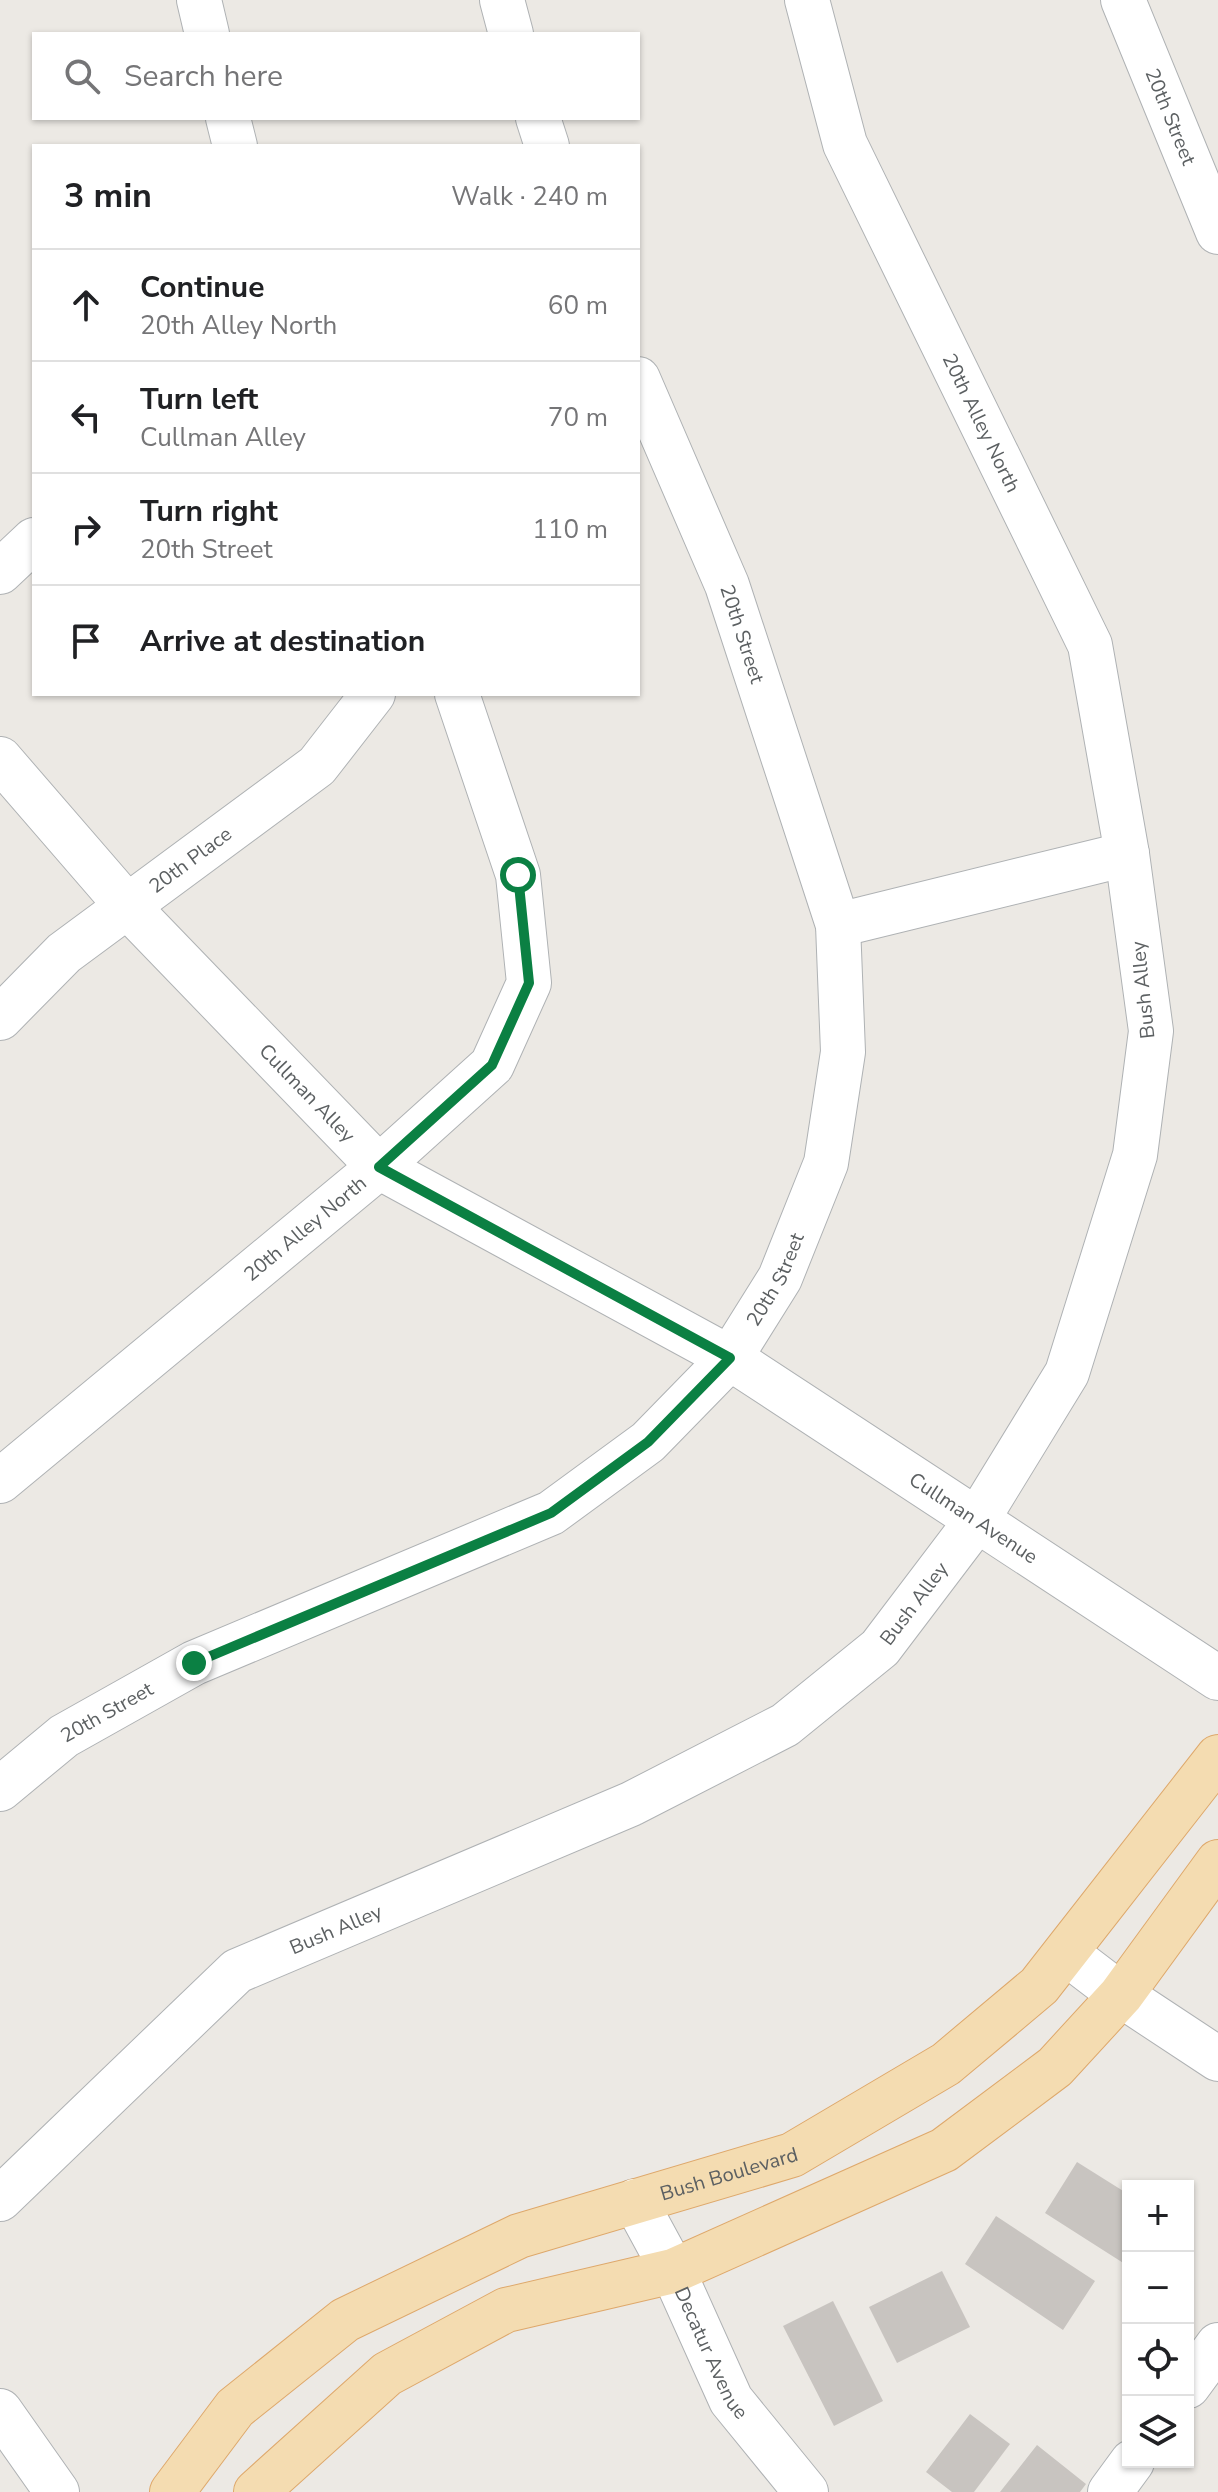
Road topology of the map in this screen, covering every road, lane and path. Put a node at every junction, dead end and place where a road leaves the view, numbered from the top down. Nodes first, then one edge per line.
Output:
1 (199, 0) edge
2 (502, 0) edge
3 (807, 0) edge
4 (1123, 0) edge
5 (207, 32) edge
6 (510, 32) edge
7 (228, 120) edge
8 (539, 120) edge
9 (234, 144) edge
10 (546, 144) edge
11 (1218, 232) edge
12 (640, 384) edge
13 (32, 542) edge
14 (0, 572) edge
15 (371, 696) edge
16 (458, 696) edge
17 (0, 759) edge
18 (1127, 854) junction
19 (128, 907) junction
20 (838, 925) junction
21 (0, 1018) edge
22 (379, 1167) junction
23 (730, 1358) junction
24 (0, 1481) edge
25 (977, 1520) junction
26 (1218, 1678) edge
27 (1218, 1757) edge
28 (0, 1789) edge
29 (1218, 1862) edge
30 (1066, 1953) junction
31 (1121, 1995) junction
32 (1218, 2059) edge
33 (0, 2199) edge
34 (635, 2201) junction
35 (673, 2271) junction
36 (1218, 2345) edge
37 (1194, 2378) edge
38 (0, 2411) edge
39 (1128, 2468) edge
40 (57, 2492) edge
41 (172, 2492) edge
42 (256, 2492) edge
43 (806, 2492) edge
44 (1110, 2492) edge

1 - 5 street
2 - 6 street
3 - 18 street, 20th Alley North
4 - 11 street, 20th Street
7 - 9 street
8 - 10 street
12 - 20 street, 20th Street
13 - 14 street
15 - 19 street, 20th Place
16 - 22 street, 20th Alley North
17 - 19 street, Cullman Alley
18 - 20 street
18 - 25 street, Bush Alley
19 - 21 street, 20th Place
19 - 22 street, Cullman Alley
20 - 23 street, 20th Street
22 - 23 street, Cullman Alley
22 - 24 street, 20th Alley North
23 - 25 street, Cullman Avenue
23 - 28 street, 20th Street
25 - 26 street, Cullman Avenue
25 - 33 street, Bush Alley
27 - 30 main road, Bush Boulevard
29 - 31 main road
30 - 31 street
30 - 34 main road, Bush Boulevard
31 - 32 street
31 - 35 main road
34 - 35 street, Decatur Avenue
34 - 41 main road, Bush Boulevard
35 - 42 main road
35 - 43 street, Decatur Avenue
36 - 37 street
38 - 40 street
39 - 44 street

